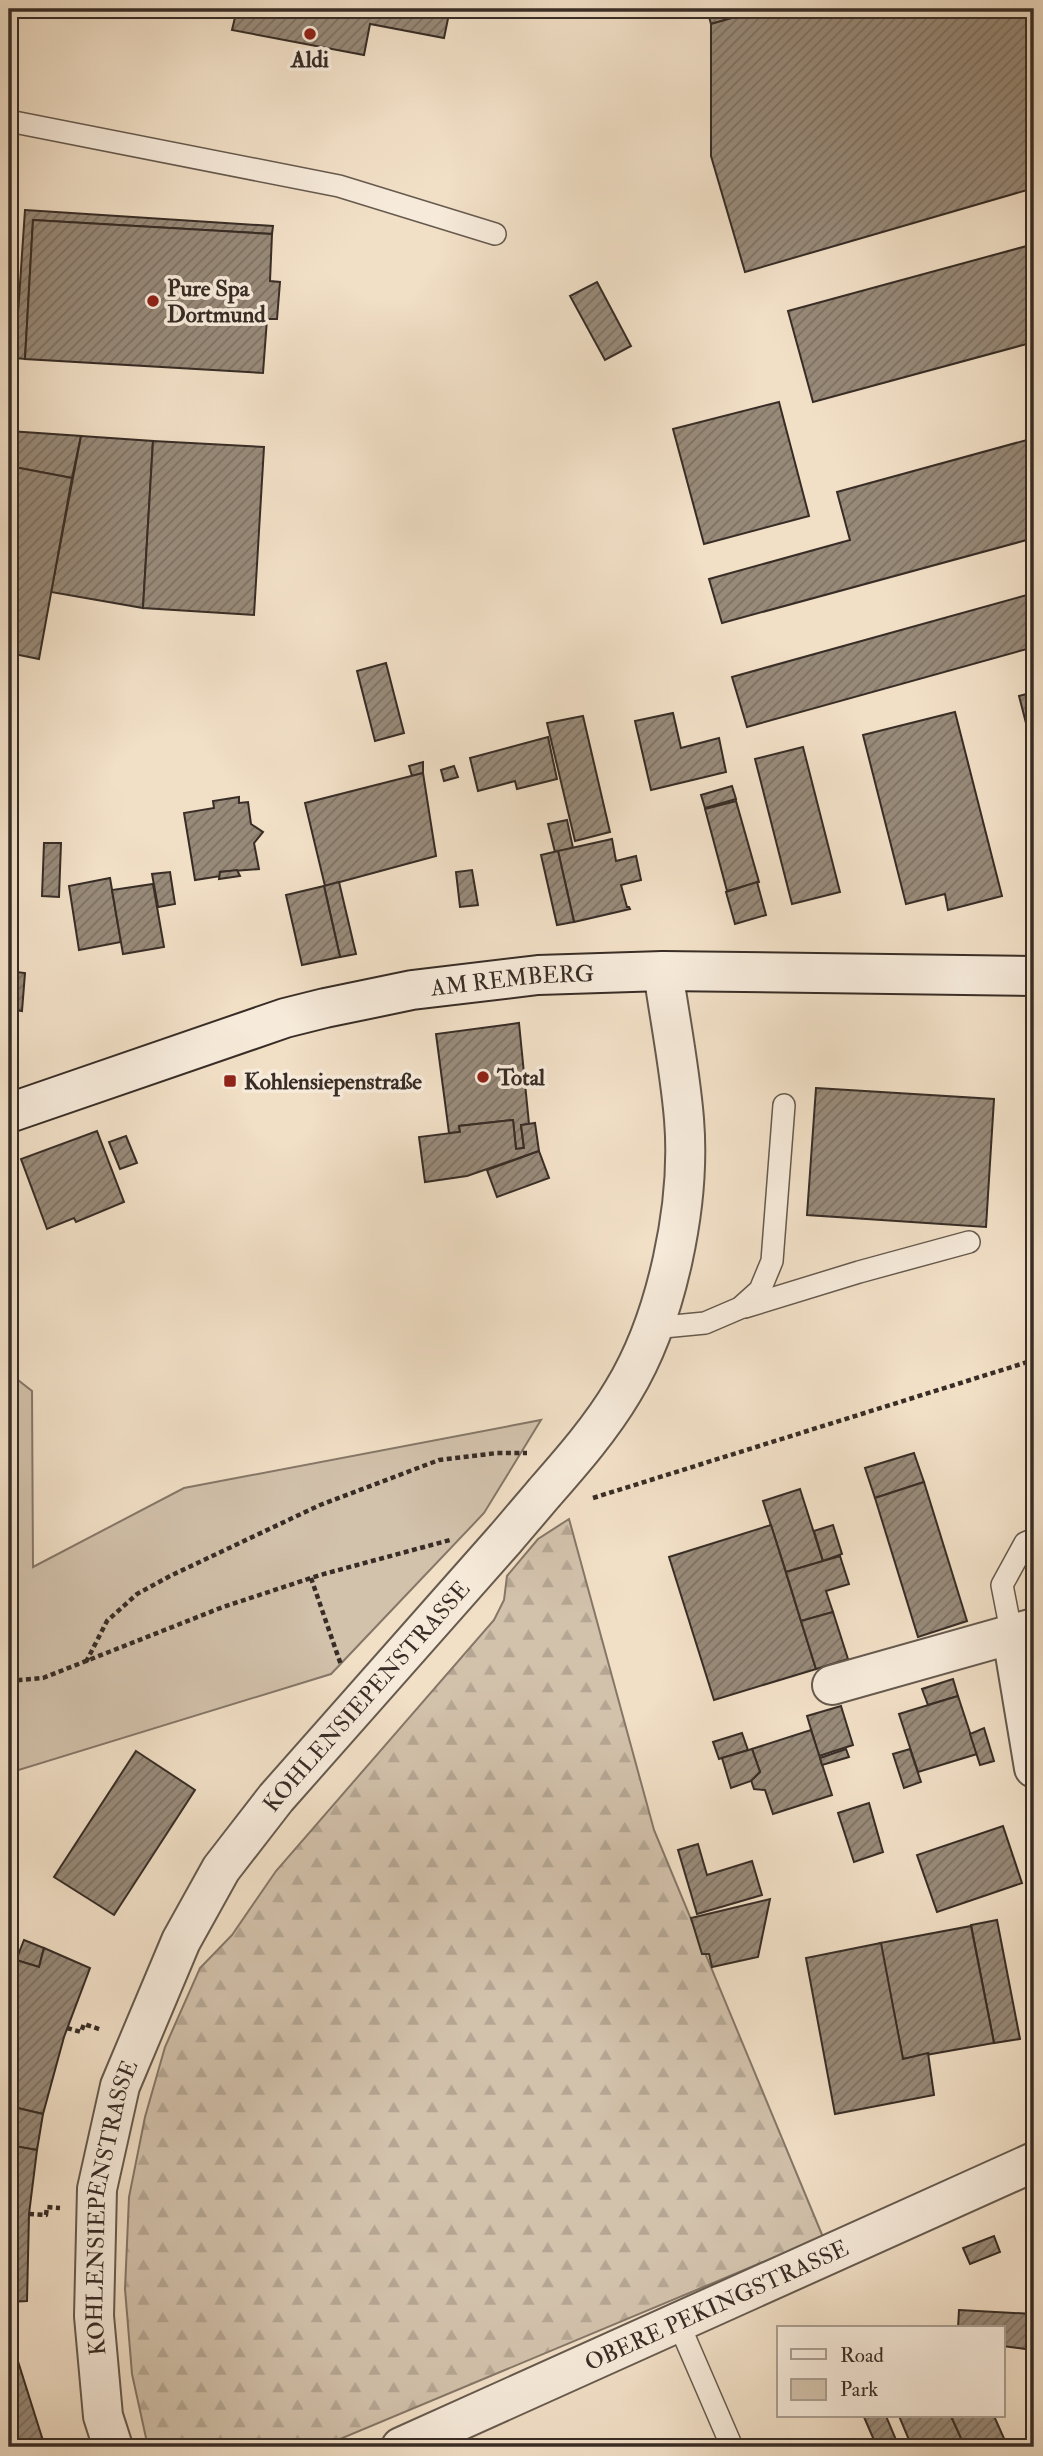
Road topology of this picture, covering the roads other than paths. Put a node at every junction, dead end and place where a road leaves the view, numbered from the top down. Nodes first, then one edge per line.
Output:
1 (9, 121) edge
2 (495, 234) dead end
3 (663, 971) junction
4 (1034, 976) edge
5 (784, 1105) dead end
6 (9, 1113) edge
7 (969, 1242) dead end
8 (740, 1308) junction
9 (653, 1328) junction
10 (1034, 1539) edge
11 (1023, 1632) edge
12 (832, 1685) dead end
13 (1034, 1768) edge
14 (1034, 2162) edge
15 (678, 2322) junction
16 (113, 2447) edge
17 (401, 2447) edge
18 (732, 2447) edge

1 - 2 lane
3 - 4 street, AM REMBERG
3 - 6 street, AM REMBERG
3 - 9 street, KOHLENSIEPENSTRASSE
5 - 8 lane
7 - 8 lane
8 - 9 lane
9 - 16 street, KOHLENSIEPENSTRASSE, bridge
10 - 11 lane
11 - 12 street
11 - 13 street
14 - 15 street, OBERE PEKINGSTRASSE
15 - 17 street, OBERE PEKINGSTRASSE
15 - 18 lane

